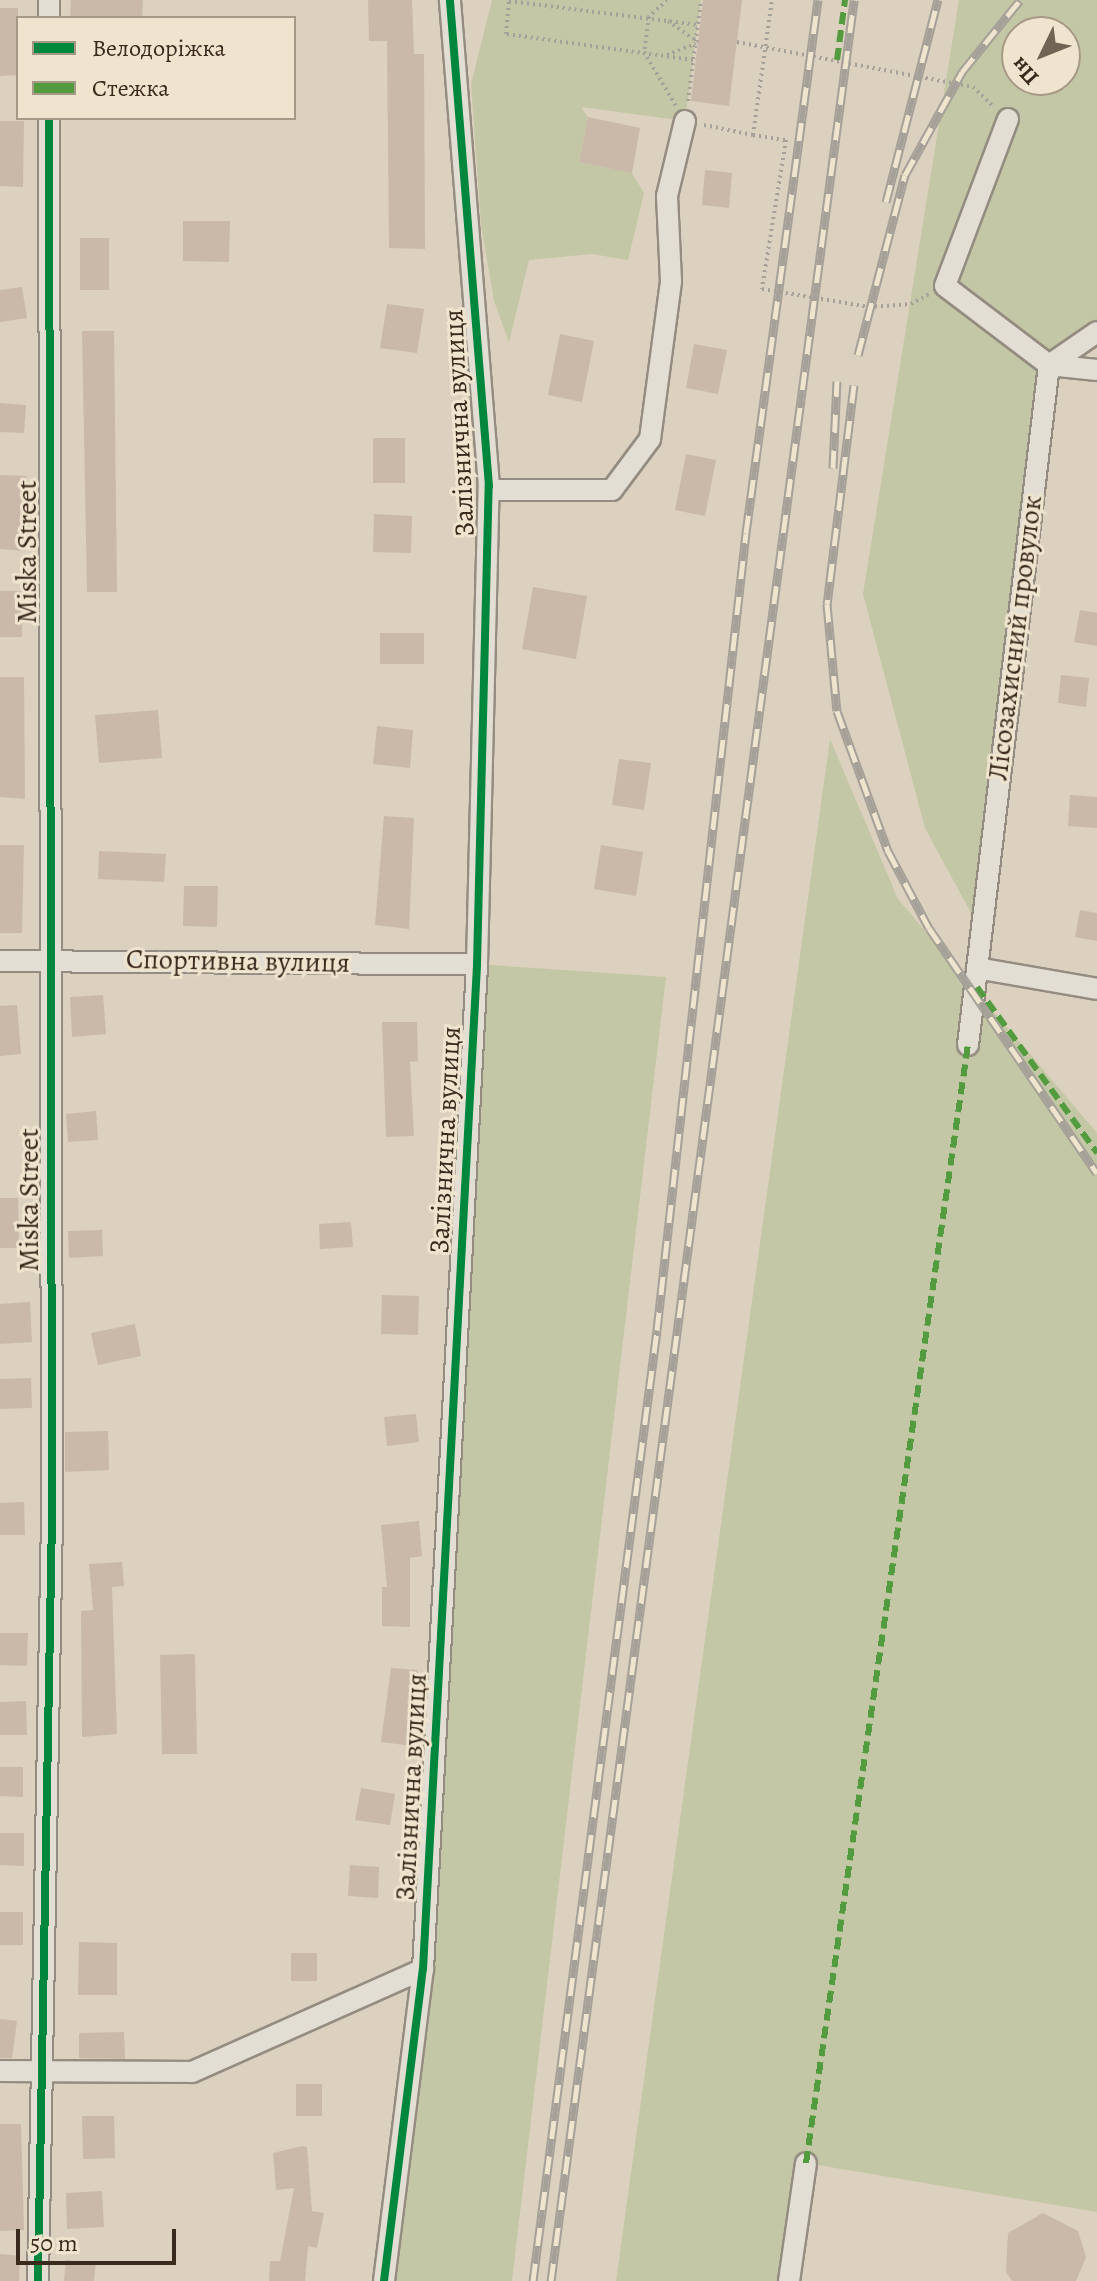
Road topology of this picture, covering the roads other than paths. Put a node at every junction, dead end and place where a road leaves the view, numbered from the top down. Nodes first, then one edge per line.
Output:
1 (450, 0) edge
2 (1008, 119) road end
3 (49, 120) edge
4 (685, 121) road end
5 (1097, 332) edge
6 (1049, 365) junction
7 (1097, 370) edge
8 (489, 490) junction
9 (49, 959) junction
10 (0, 961) edge
11 (477, 964) junction
12 (977, 968) junction
13 (1097, 989) edge
14 (968, 1045) dead end
15 (423, 1969) junction
16 (0, 2071) edge
17 (40, 2073) junction
18 (806, 2163) dead end
19 (38, 2281) edge
20 (384, 2281) edge
21 (789, 2281) edge

1 - 8 street, Залізнична вулиця
2 - 6 street
3 - 9 street, Miska Street
4 - 8 street
5 - 6 street
6 - 7 street
6 - 12 street, Лісозахисний провулок
8 - 11 street, Залізнична вулиця
9 - 10 street, Спортивна вулиця
9 - 11 street, Спортивна вулиця
9 - 17 street, Miska Street
11 - 15 street, Залізнична вулиця
12 - 13 street
12 - 14 street, Лісозахисний провулок
15 - 17 street
15 - 20 street, Залізнична вулиця
16 - 17 street
17 - 19 street, Miska Street
18 - 21 street

